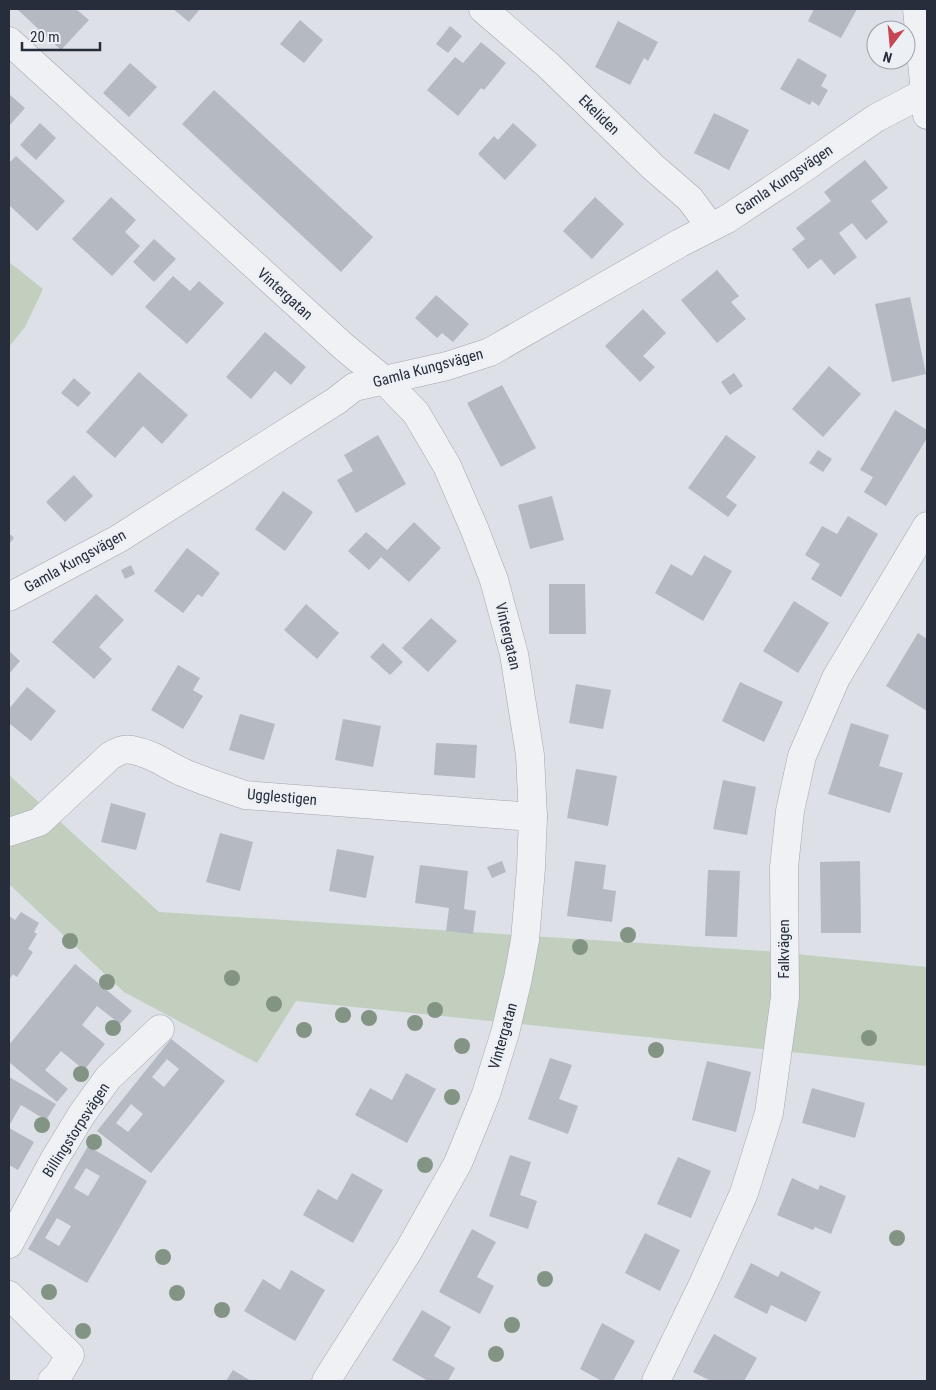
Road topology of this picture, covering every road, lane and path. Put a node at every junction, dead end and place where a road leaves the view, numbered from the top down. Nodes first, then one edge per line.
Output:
1 (483, 9) edge
2 (916, 9) edge
3 (9, 41) edge
4 (926, 104) edge
5 (710, 226) junction
6 (384, 380) junction
7 (927, 526) edge
8 (9, 597) edge
9 (533, 816) junction
10 (9, 832) edge
11 (160, 1029) dead end
12 (9, 1244) edge
13 (9, 1294) edge
14 (52, 1381) edge
15 (326, 1381) edge
16 (656, 1381) edge

1 - 5 street, Ekeliden
2 - 4 street
3 - 6 street, Vintergatan
4 - 5 street, Gamla Kungsvägen
5 - 6 street, Gamla Kungsvägen
6 - 8 street, Gamla Kungsvägen
6 - 9 street, Vintergatan
7 - 16 street, Falkvägen
9 - 10 street, Ugglestigen
9 - 15 street, Vintergatan
11 - 12 street, Billingstorpsvägen
13 - 14 street

